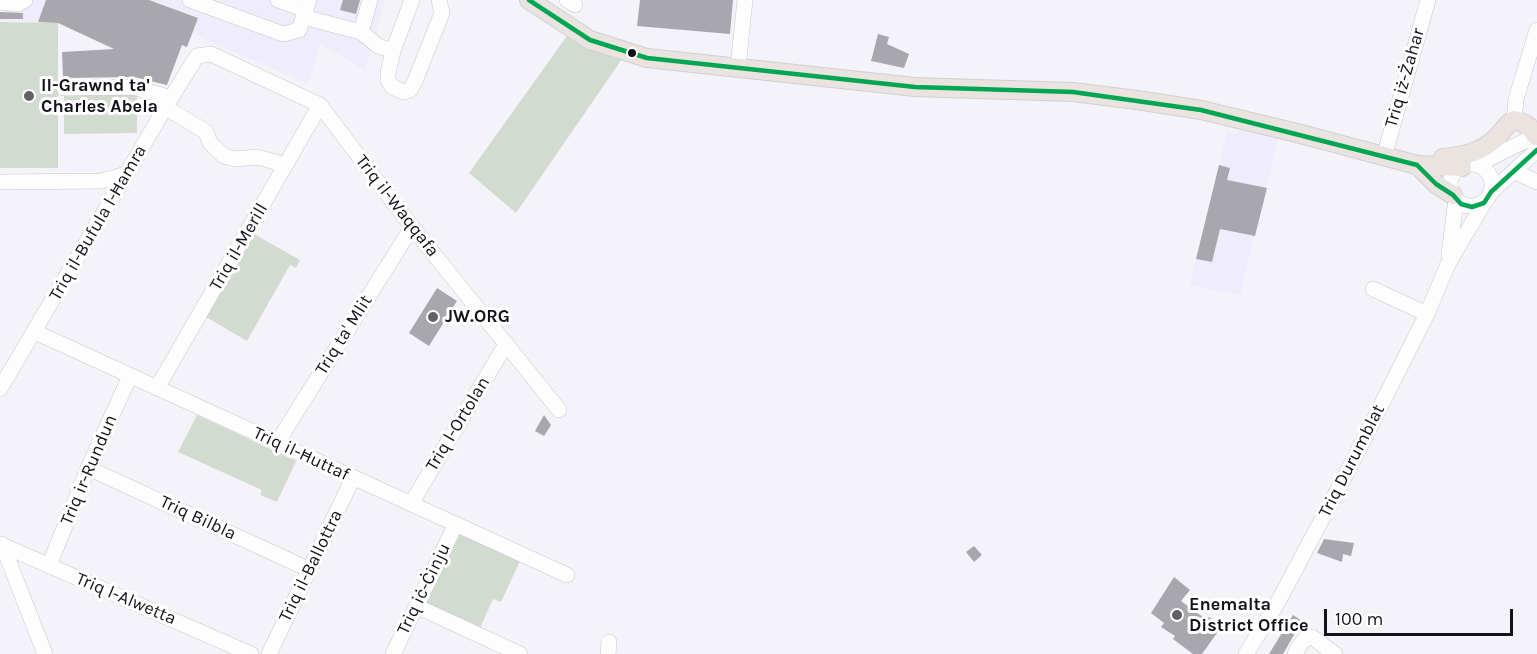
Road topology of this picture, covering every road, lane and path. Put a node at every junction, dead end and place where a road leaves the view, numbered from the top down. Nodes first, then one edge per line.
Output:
1 (25, 0) edge
2 (190, 0) edge
3 (278, 0) edge
4 (370, 0) edge
5 (412, 0) edge
6 (439, 0) edge
7 (529, 0) edge
8 (745, 0) edge
9 (1428, 0) edge
10 (0, 2) edge
11 (305, 14) edge
12 (1537, 30) edge
13 (361, 32) junction
14 (393, 51) junction
15 (197, 56) joint
16 (738, 68) junction
17 (64, 88) dead end
18 (168, 103) junction
19 (320, 105) junction
20 (1514, 120) junction
21 (1537, 140) edge
22 (1384, 157) junction
23 (1410, 163) junction
24 (1469, 166) junction
25 (284, 168) junction
26 (1515, 172) junction
27 (126, 174) junction
28 (102, 181) junction
29 (1537, 182) edge
30 (0, 183) edge
31 (1487, 197) junction
32 (1454, 198) junction
33 (112, 200) junction
34 (412, 227) junction
35 (1448, 264) junction
36 (1373, 289) dead end
37 (1427, 314) junction
38 (35, 332) junction
39 (506, 344) junction
40 (130, 376) junction
41 (157, 388) junction
42 (0, 389) edge
43 (559, 410) dead end
44 (277, 443) junction
45 (88, 468) junction
46 (353, 478) junction
47 (411, 504) junction
48 (456, 524) junction
49 (1, 544) edge
50 (49, 566) junction
51 (308, 569) junction
52 (567, 575) dead end
53 (416, 606) junction
54 (45, 654) edge
55 (251, 654) edge
56 (269, 654) edge
57 (393, 654) edge
58 (520, 654) edge
59 (1246, 654) edge
60 (1295, 654) edge
61 (1335, 654) edge

1 - 10 street
2 - 11 street
3 - 11 street
4 - 13 street
5 - 14 street
6 - 14 street
7 - 16 main road
8 - 16 street
9 - 22 street, Triq iż-Żahar
11 - 13 street
12 - 20 street
13 - 14 street
15 - 18 street, Triq il-Bufula l-Ħamra
15 - 19 street, Triq il-Waqqafa
16 - 22 main road
17 - 18 street
18 - 25 street
18 - 27 street, Triq il-Bufula l-Ħamra
19 - 25 street, Triq il-Merill
19 - 34 street, Triq il-Waqqafa
20 - 21 main road
20 - 23 main road
21 - 24 street
21 - 26 street, Triq Durumblat
22 - 23 main road
23 - 24 main road
23 - 32 main road
24 - 31 street
24 - 32 street
25 - 41 street, Triq il-Merill
26 - 29 street
26 - 31 street, Triq Durumblat
27 - 28 street
27 - 33 street, Triq il-Bufula l-Ħamra
28 - 30 street
28 - 33 street
31 - 32 street
31 - 35 street, Triq Durumblat
32 - 35 street, Triq Durumblat
33 - 38 street, Triq il-Bufula l-Ħamra
34 - 39 street, Triq il-Waqqafa
34 - 44 street, Triq ta' Mlit
35 - 37 street, Triq Durumblat
36 - 37 street
37 - 59 street, Triq Durumblat
38 - 40 street, Triq il-Ħuttaf
38 - 42 street, Triq il-Bufula l-Ħamra
39 - 43 street, Triq il-Waqqafa
39 - 47 street, Triq l-Ortolan
40 - 41 street, Triq il-Ħuttaf
40 - 45 street, Triq ir-Rundun
41 - 44 street, Triq il-Ħuttaf
44 - 46 street, Triq il-Ħuttaf
45 - 50 street, Triq ir-Rundun
45 - 51 street, Triq Bilbla
46 - 47 street, Triq il-Ħuttaf
46 - 51 street, Triq il-Ballottra
47 - 48 street, Triq il-Ħuttaf
48 - 52 street, Triq il-Ħuttaf
48 - 53 street, Triq iċ-Ċinju
49 - 50 street, Triq l-Alwetta
49 - 54 street
50 - 55 street, Triq l-Alwetta
51 - 56 street, Triq il-Ballottra
53 - 57 street, Triq iċ-Ċinju
53 - 58 street
60 - 61 street

